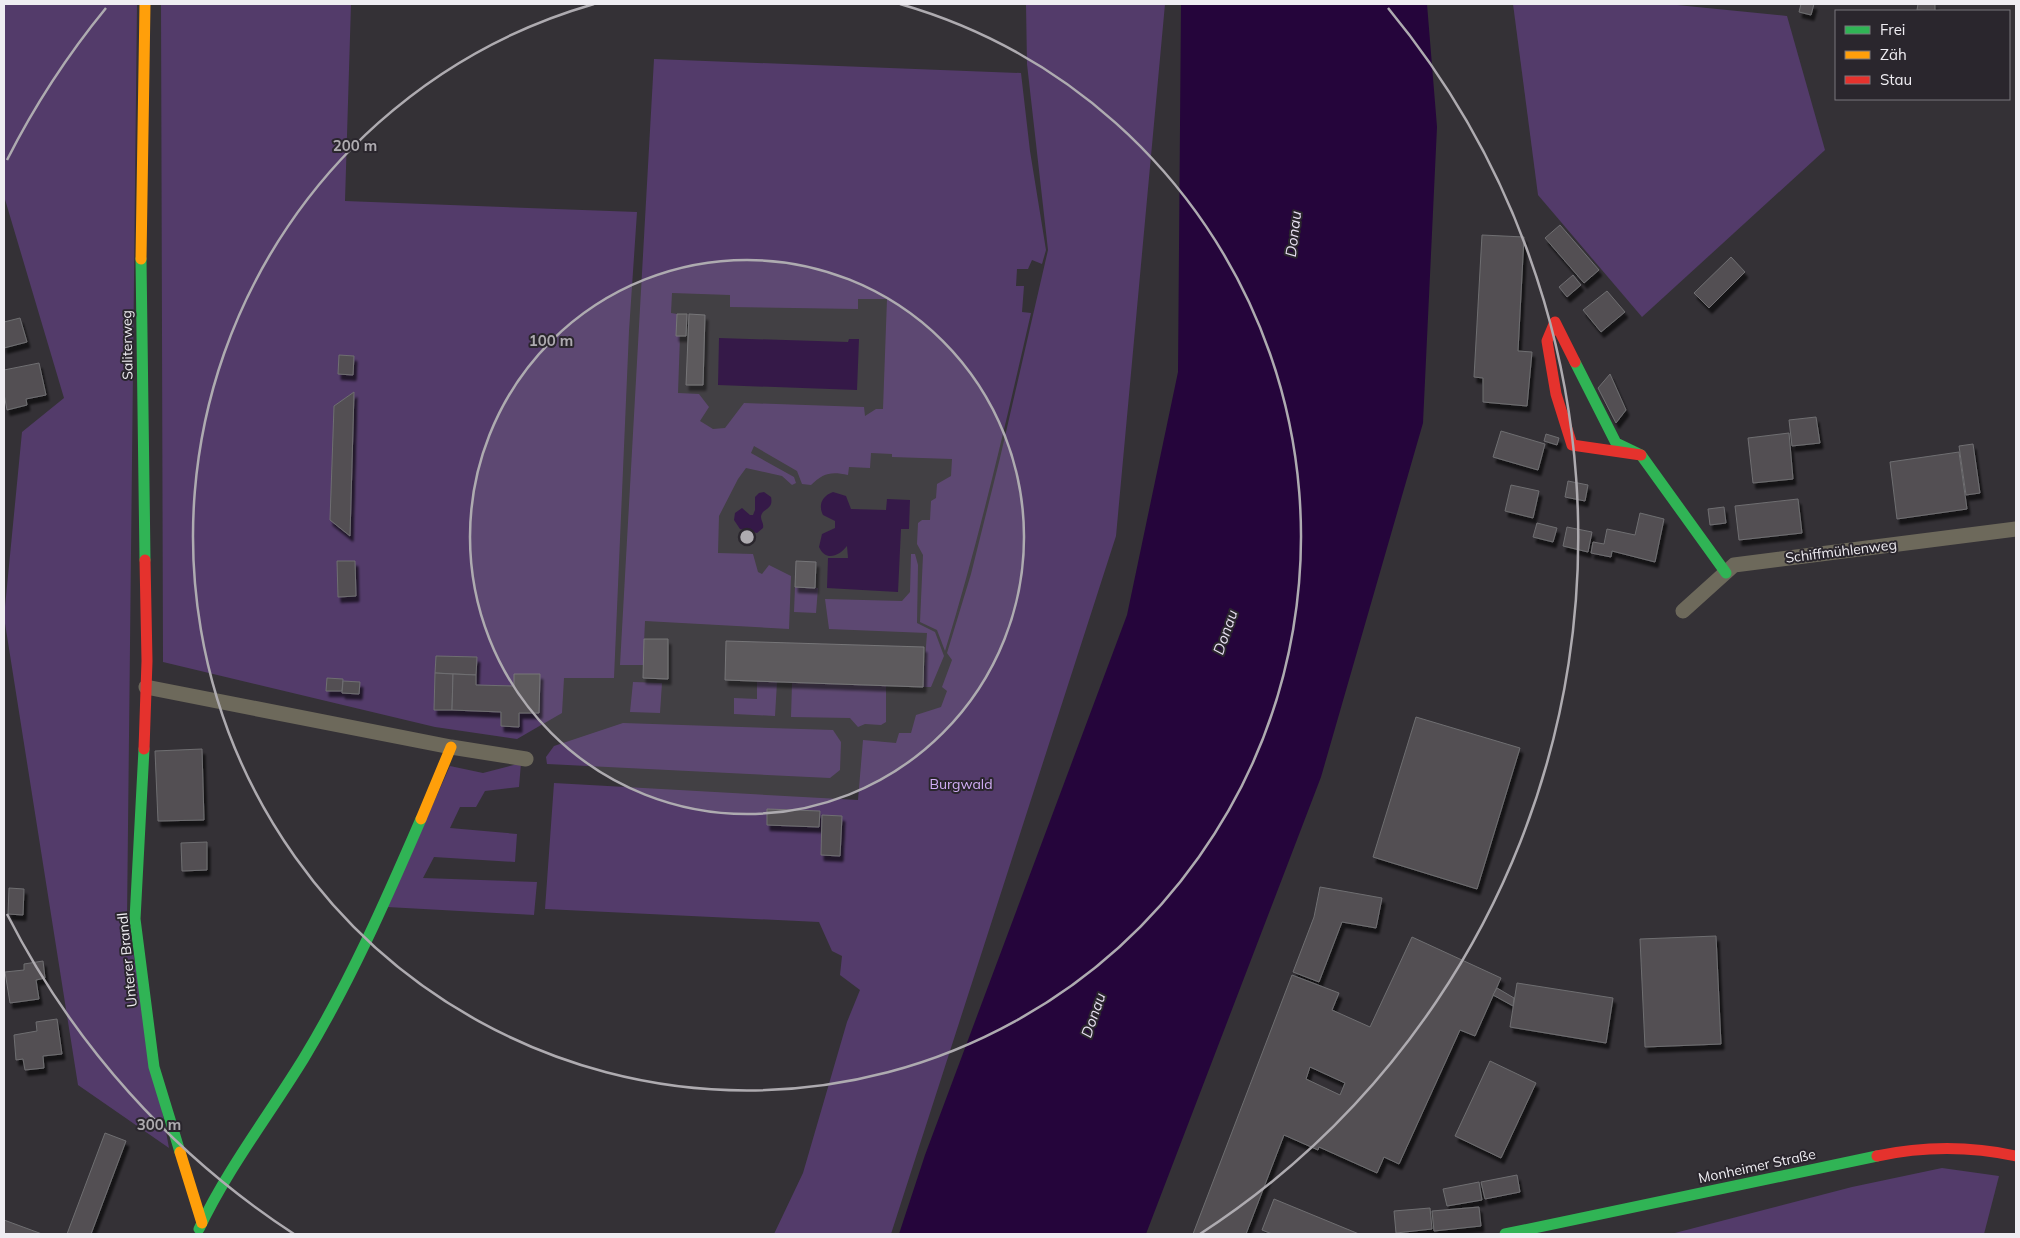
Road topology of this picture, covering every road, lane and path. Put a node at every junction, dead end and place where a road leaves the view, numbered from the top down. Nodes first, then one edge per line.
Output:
1 (145, 4) edge
2 (1641, 455) junction
3 (2016, 530) edge
4 (1726, 573) junction
5 (1684, 611) dead end
6 (146, 687) junction
7 (451, 747) junction
8 (526, 759) dead end
9 (2016, 1156) edge
10 (202, 1223) junction
11 (197, 1234) edge
12 (1505, 1234) edge

1 - 6 street, Saliterweg
2 - 2 street
2 - 4 street
3 - 4 street, Schiffmühlenweg
4 - 5 street, Schiffmühlenweg
6 - 7 street
6 - 10 street, Unterer Brandl
7 - 8 street
7 - 10 street
9 - 12 street, Monheimer Straße
10 - 11 street

